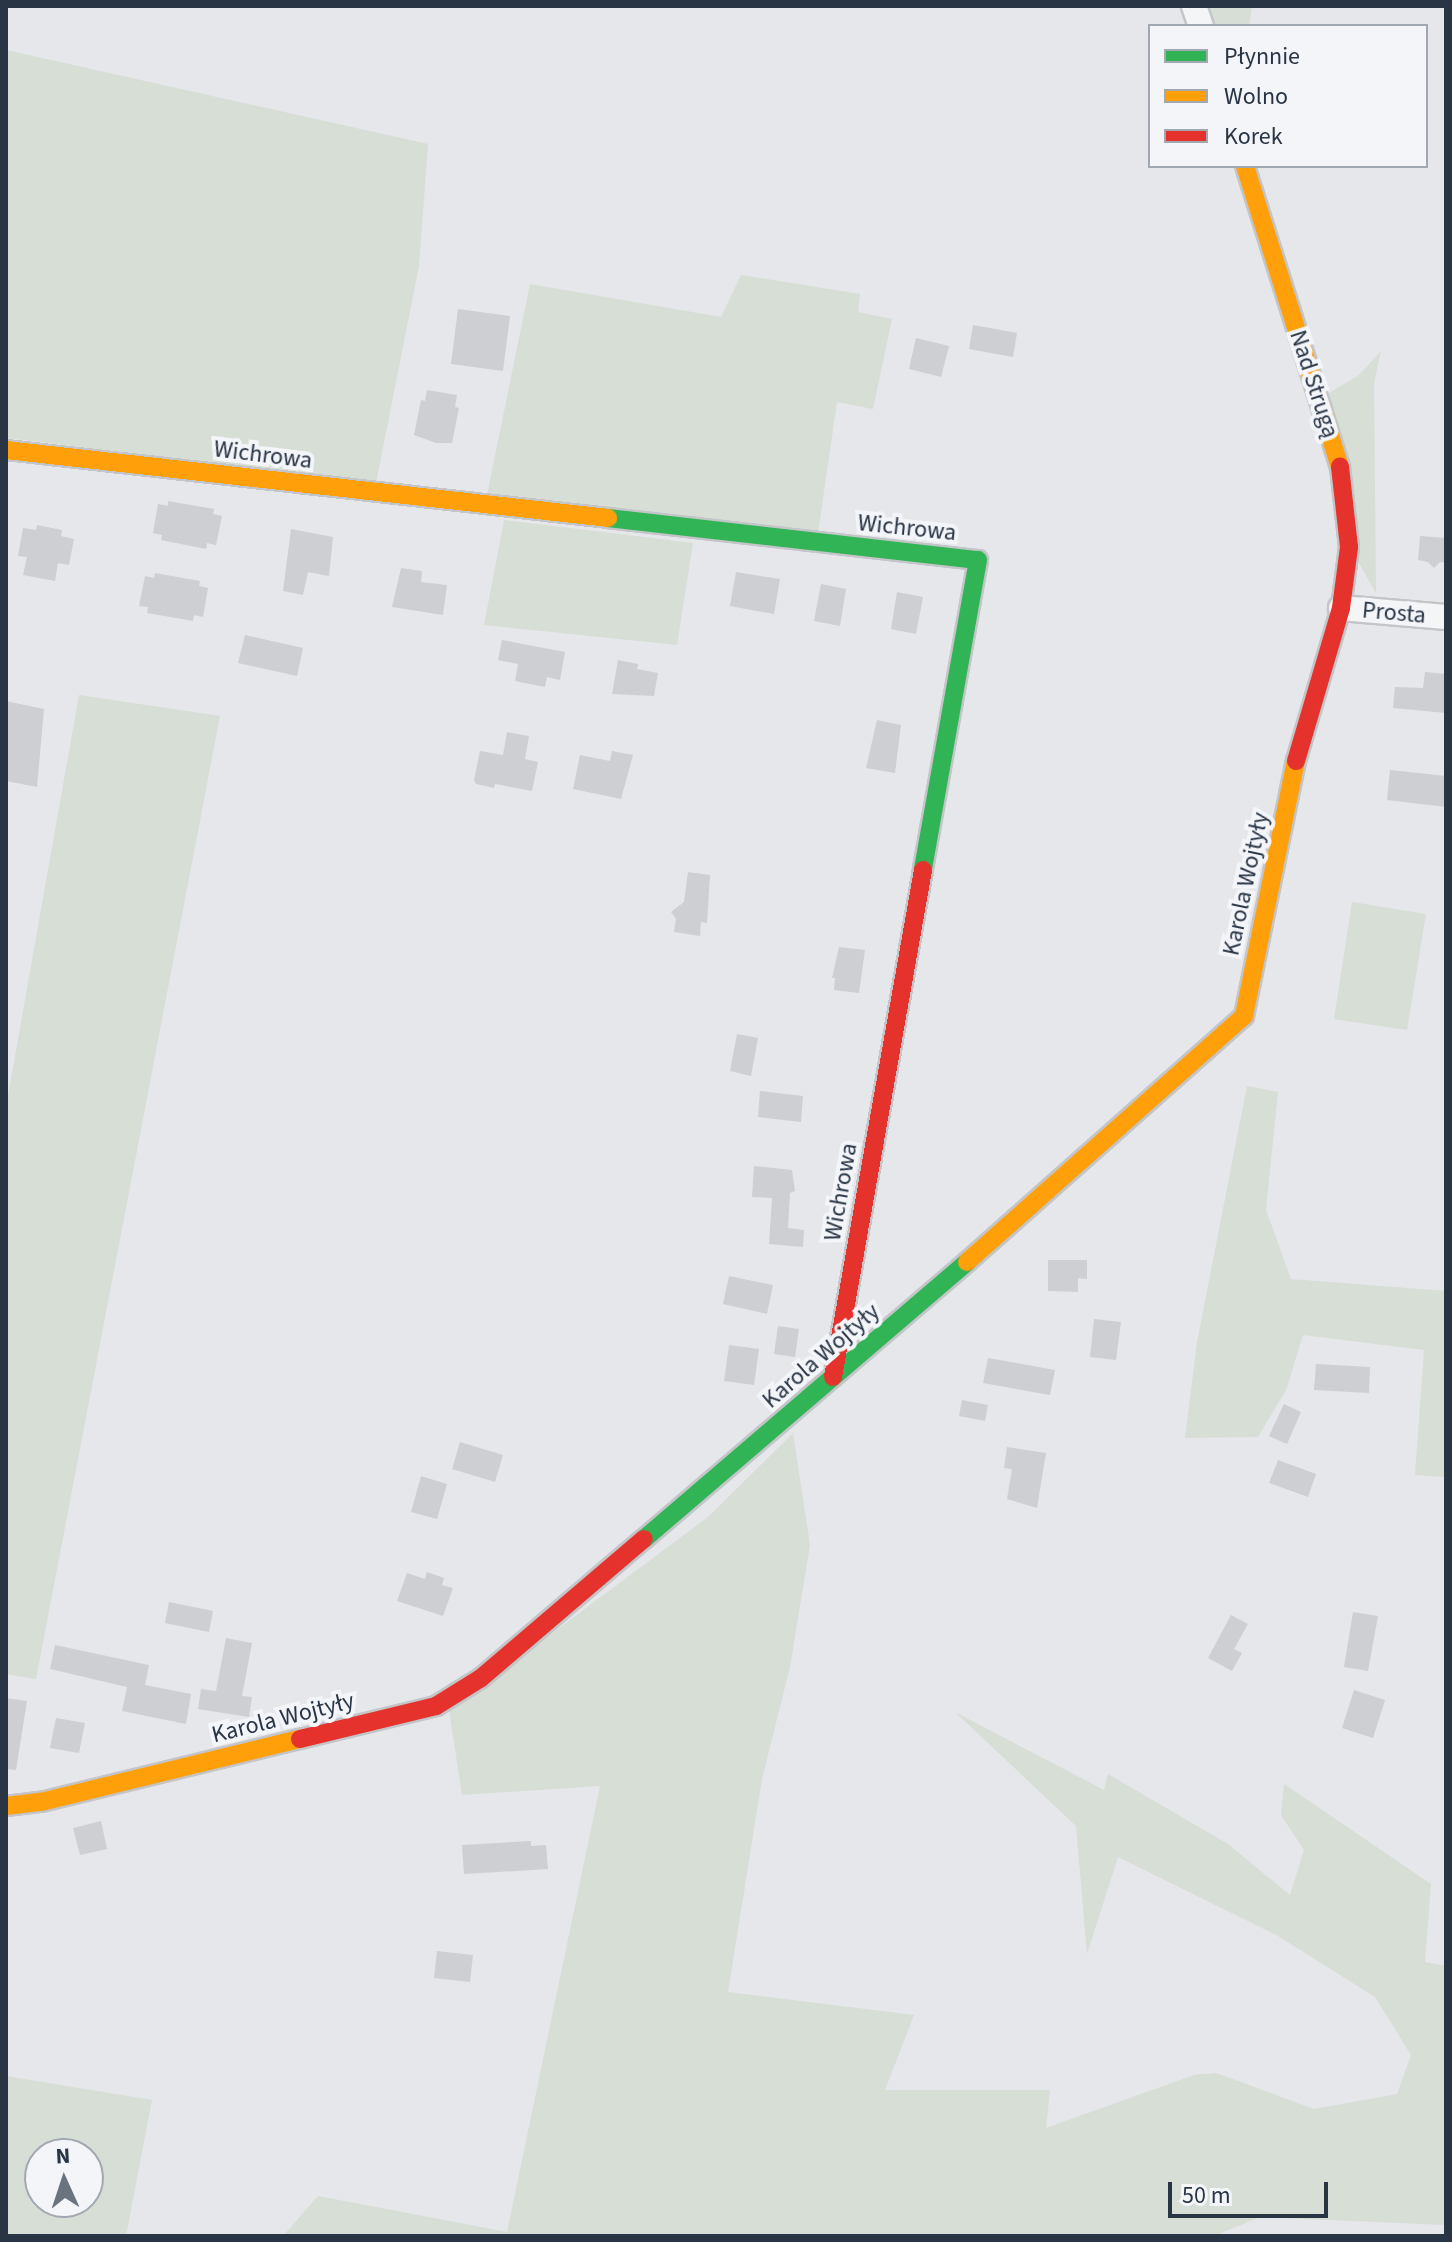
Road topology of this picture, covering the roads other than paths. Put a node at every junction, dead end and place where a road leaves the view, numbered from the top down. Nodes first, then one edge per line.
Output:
1 (1246, 168) edge
2 (6, 450) edge
3 (1341, 608) junction
4 (1446, 617) edge
5 (833, 1377) junction
6 (6, 1806) edge

1 - 3 street, Nad Strugą
2 - 5 street, Wichrowa
3 - 4 street, Prosta
3 - 5 street, Karola Wojtyły
5 - 6 street, Karola Wojtyły

